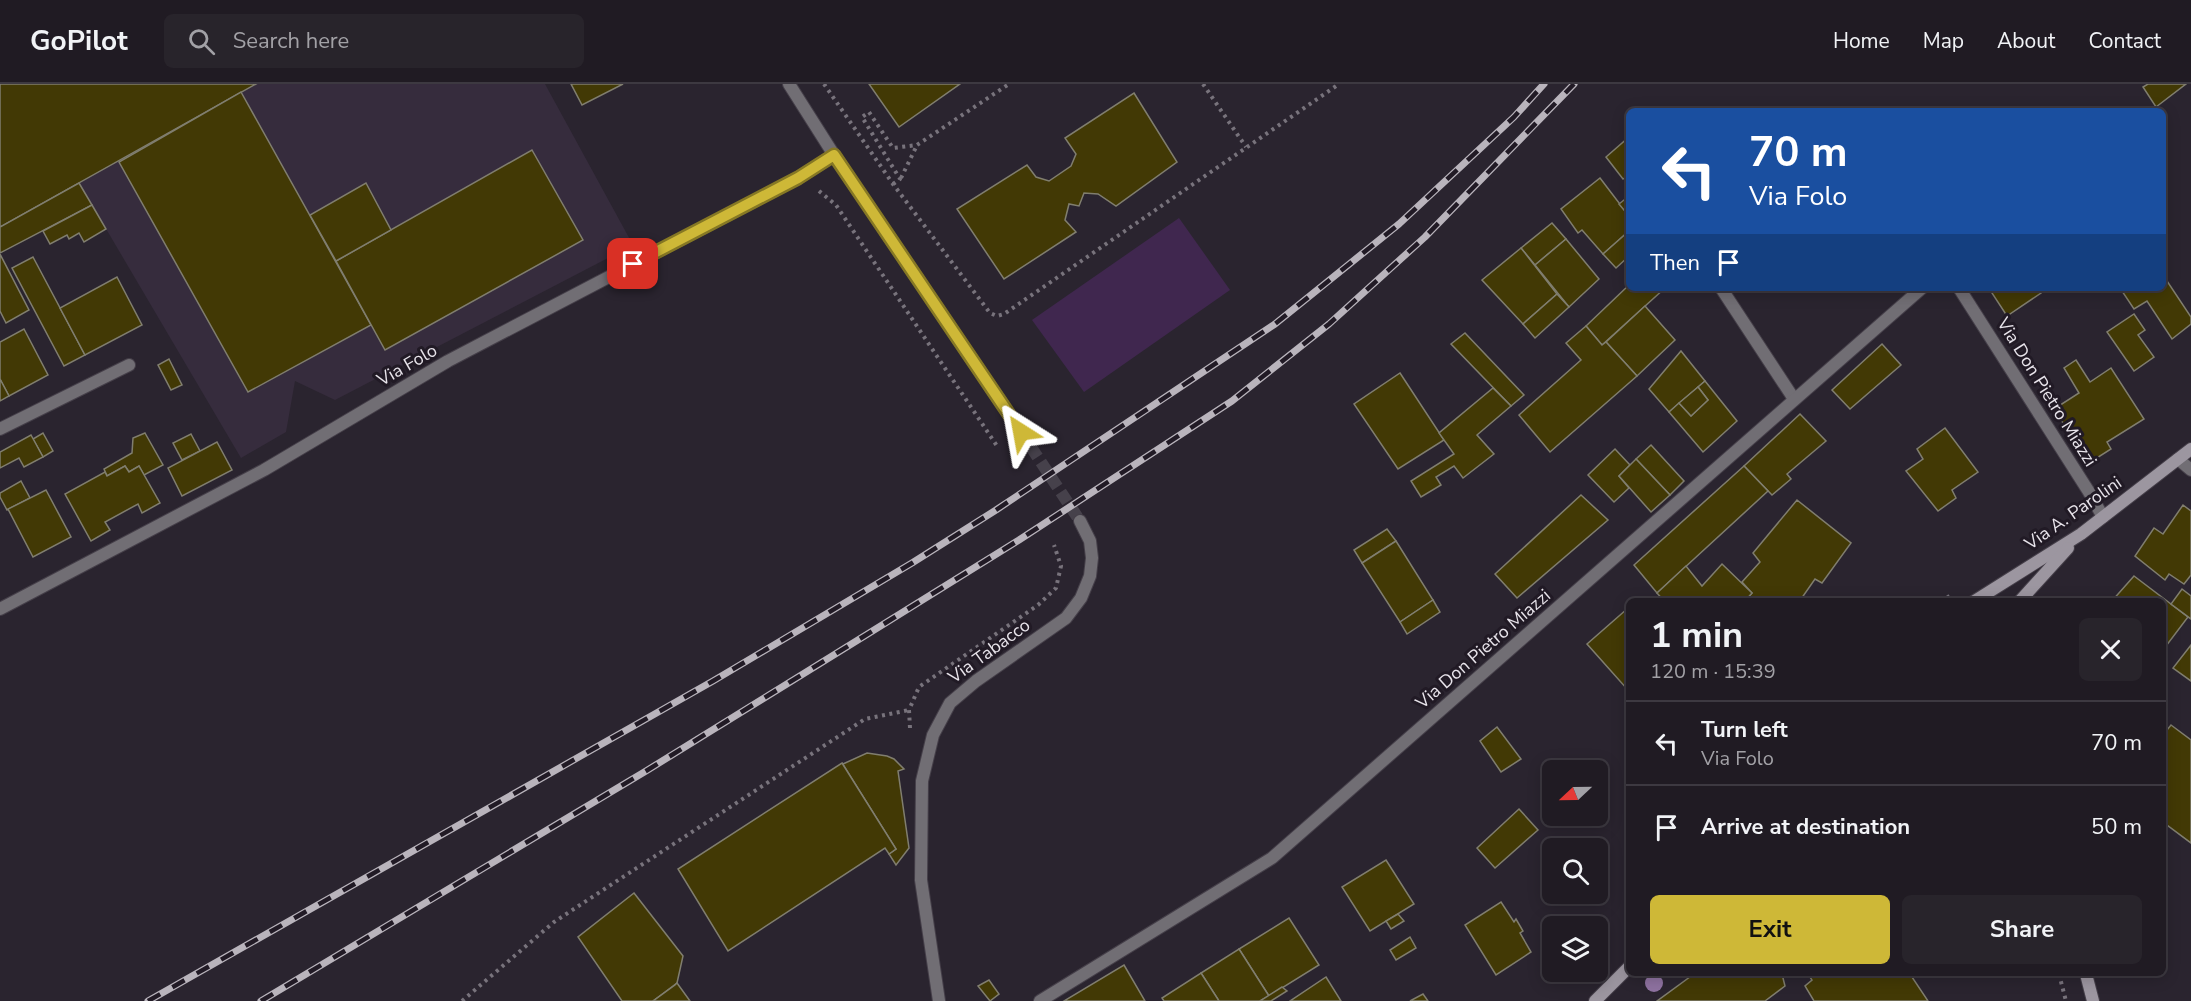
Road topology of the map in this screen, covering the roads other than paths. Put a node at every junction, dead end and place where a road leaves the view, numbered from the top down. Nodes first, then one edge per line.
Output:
1 (789, 84) edge
2 (834, 155) junction
3 (1723, 291) edge
4 (1919, 291) edge
5 (1961, 291) edge
6 (129, 365) dead end
7 (1794, 399) junction
8 (0, 429) edge
9 (1021, 432) tunnel mouth
10 (2191, 449) edge
11 (2178, 459) junction
12 (2191, 470) edge
13 (2103, 517) junction
14 (1080, 521) tunnel mouth
15 (2081, 534) junction
16 (1978, 598) edge
17 (2022, 598) edge
18 (0, 609) edge
19 (1626, 970) edge
20 (2087, 976) edge
21 (939, 1001) edge
22 (1040, 1001) edge
23 (1595, 1001) edge
24 (2093, 1001) edge

1 - 2 street
2 - 9 street
2 - 18 street, Via Folo
3 - 7 street
4 - 7 street, Via Don Pietro Miazzi
5 - 13 street, Via Don Pietro Miazzi
6 - 8 street
7 - 22 street, Via Don Pietro Miazzi
10 - 11 main road, Via A. Parolini
11 - 12 street
11 - 13 main road, Via A. Parolini
13 - 15 main road, Via A. Parolini
14 - 21 street, Via Tabacco
15 - 16 main road, Via A. Parolini
15 - 17 main road
19 - 23 main road
20 - 24 main road

